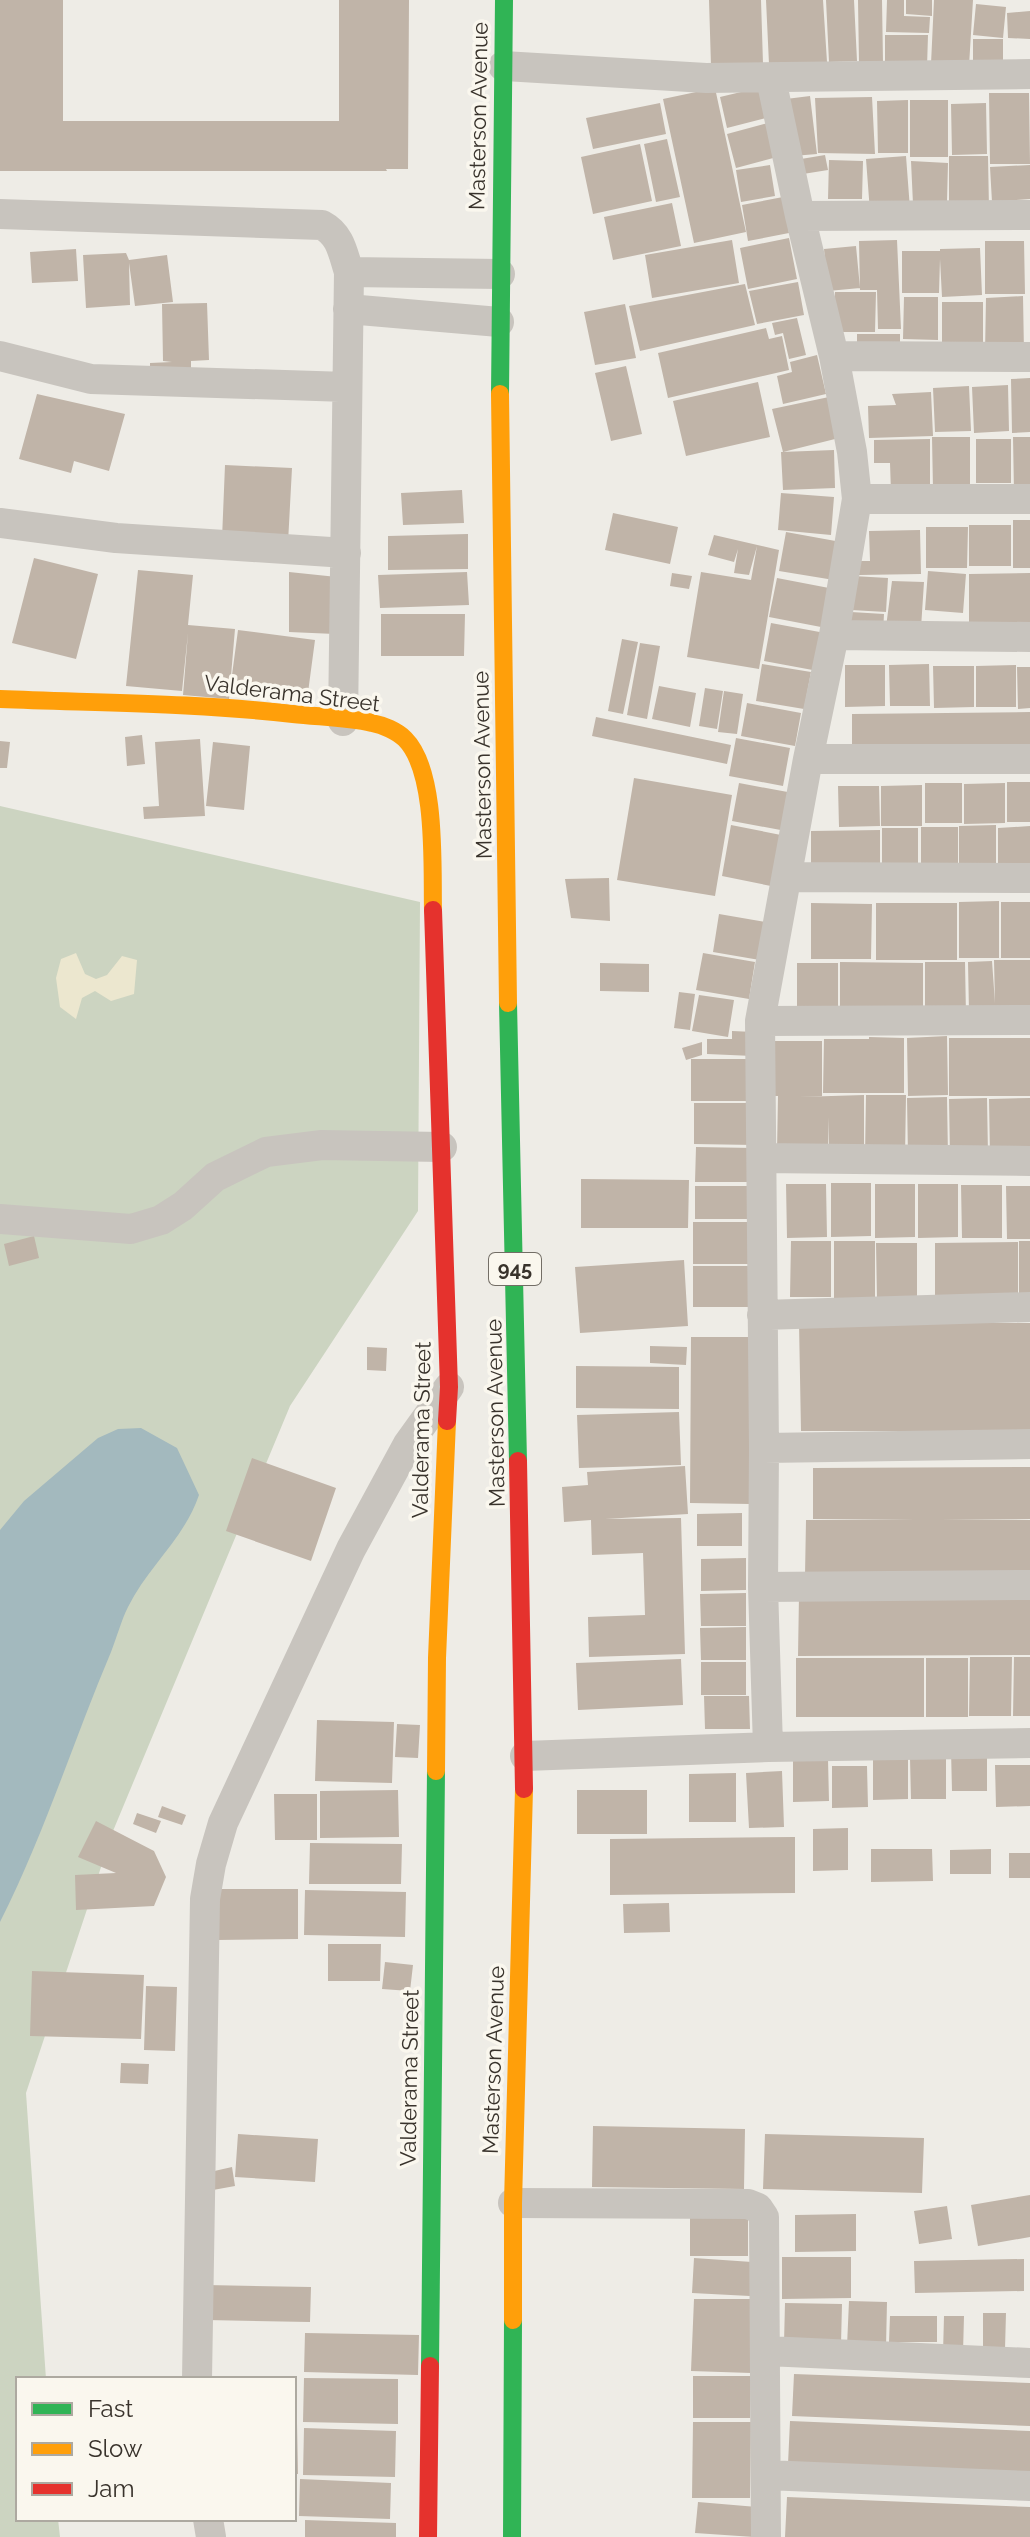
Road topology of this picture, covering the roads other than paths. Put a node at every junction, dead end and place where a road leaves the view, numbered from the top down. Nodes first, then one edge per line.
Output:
1 (504, 0) edge
2 (503, 66) junction
3 (1030, 74) edge
4 (771, 79) junction
5 (0, 214) edge
6 (1030, 215) edge
7 (800, 216) junction
8 (349, 272) junction
9 (500, 274) junction
10 (348, 309) junction
11 (499, 322) junction
12 (0, 356) edge
13 (834, 356) junction
14 (1030, 357) edge
15 (347, 387) junction
16 (857, 499) junction
17 (1030, 499) edge
18 (0, 523) edge
19 (346, 553) junction
20 (834, 635) junction
21 (1030, 637) edge
22 (0, 699) edge
23 (343, 721) junction
24 (808, 759) junction
25 (1030, 759) edge
26 (788, 877) junction
27 (1030, 878) edge
28 (1030, 1020) edge
29 (760, 1021) junction
30 (442, 1147) junction
31 (762, 1158) junction
32 (1030, 1161) edge
33 (0, 1219) edge
34 (1030, 1307) edge
35 (762, 1315) junction
36 (449, 1387) junction
37 (1030, 1444) edge
38 (764, 1448) junction
39 (1030, 1585) edge
40 (763, 1587) junction
41 (1030, 1743) edge
42 (768, 1747) junction
43 (525, 1756) junction
44 (513, 2203) junction
45 (767, 2351) junction
46 (1030, 2363) edge
47 (197, 2377) edge
48 (766, 2475) junction
49 (1030, 2486) edge
50 (428, 2537) edge
51 (512, 2537) edge
52 (766, 2537) edge

1 - 2 main road, Masterson Avenue / 945
2 - 4 street
2 - 9 main road, Masterson Avenue / 945
3 - 4 street
4 - 7 street
5 - 8 street
6 - 7 street
7 - 13 street
8 - 9 street
8 - 10 street
9 - 11 main road, Masterson Avenue / 945
10 - 11 street
10 - 15 street
11 - 43 main road, Masterson Avenue / 945
12 - 15 street
13 - 14 street
13 - 16 street
15 - 19 street
16 - 17 street
16 - 20 street
18 - 19 street
19 - 23 street
20 - 21 street
20 - 24 street
22 - 23 main road, Valderama Street
23 - 30 main road, Valderama Street
24 - 25 street
24 - 26 street
26 - 27 street
26 - 29 street
28 - 29 street
29 - 31 street
30 - 33 street
30 - 36 main road, Valderama Street
31 - 32 street
31 - 35 street
34 - 35 street
35 - 38 street
36 - 47 street
36 - 50 main road, Valderama Street
37 - 38 street
38 - 40 street
39 - 40 street
40 - 42 street
41 - 42 street
42 - 43 street
43 - 44 main road, Masterson Avenue / 945
44 - 45 street
44 - 51 main road, Masterson Avenue / 945
45 - 46 street
45 - 48 street
48 - 49 street
48 - 52 street

